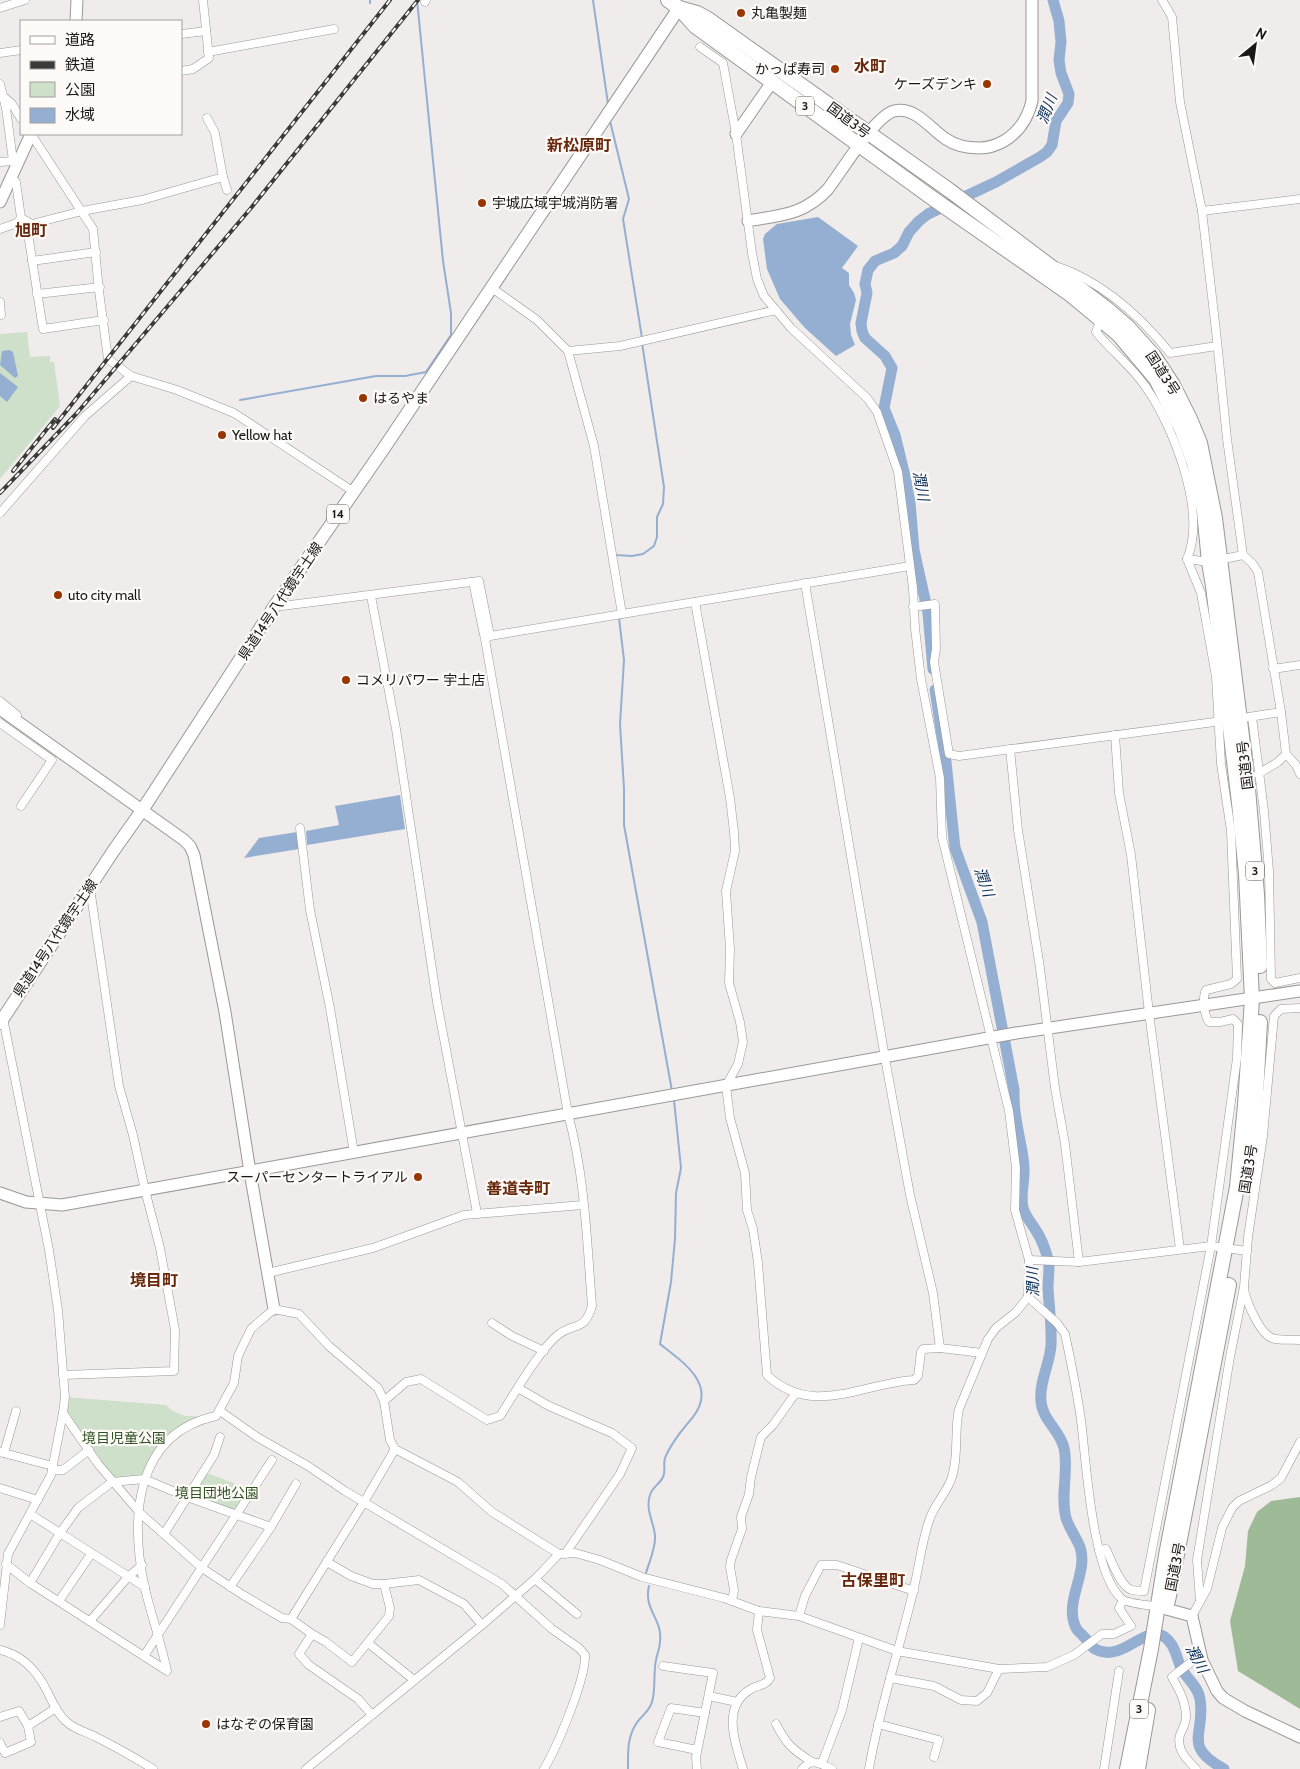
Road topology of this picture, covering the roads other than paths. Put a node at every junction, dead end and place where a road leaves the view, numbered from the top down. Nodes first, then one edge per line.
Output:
1 (26, 0) edge
2 (77, 0) edge
3 (203, 0) edge
4 (1032, 0) edge
5 (1162, 0) edge
6 (680, 2) edge
7 (0, 8) edge
8 (76, 20) edge
9 (334, 29) dead end
10 (206, 31) junction
11 (182, 34) edge
12 (700, 47) dead end
13 (20, 50) edge
14 (208, 52) junction
15 (0, 53) edge
16 (182, 71) edge
17 (772, 82) junction
18 (0, 84) edge
19 (2, 100) edge
20 (20, 102) edge
21 (12, 104) junction
22 (20, 116) edge
23 (207, 118) dead end
24 (736, 134) junction
25 (30, 135) edge
26 (32, 135) edge
27 (864, 140) junction
28 (0, 162) edge
29 (15, 162) junction
30 (11, 177) junction
31 (223, 177) junction
32 (227, 190) dead end
33 (1300, 198) edge
34 (0, 202) edge
35 (82, 211) junction
36 (1202, 211) junction
37 (24, 219) junction
38 (748, 221) junction
39 (0, 229) edge
40 (96, 252) junction
41 (32, 260) junction
42 (1044, 262) junction
43 (100, 287) junction
44 (492, 288) junction
45 (37, 294) junction
46 (0, 302) edge
47 (776, 310) junction
48 (1, 315) edge
49 (1101, 319) junction
50 (104, 320) junction
51 (1217, 346) junction
52 (568, 351) junction
53 (131, 376) junction
54 (354, 492) junction
55 (0, 512) edge
56 (1243, 555) junction
57 (1187, 559) junction
58 (1214, 560) junction
59 (910, 566) junction
60 (805, 583) junction
61 (371, 596) junction
62 (695, 602) junction
63 (274, 607) junction
64 (915, 607) junction
65 (622, 614) junction
66 (488, 638) junction
67 (1300, 665) edge
68 (1273, 669) junction
69 (0, 701) edge
70 (1281, 712) junction
71 (1, 715) edge
72 (1235, 719) junction
73 (1115, 735) junction
74 (50, 745) junction
75 (1010, 749) junction
76 (1286, 754) junction
77 (1258, 774) junction
78 (1300, 774) edge
79 (21, 806) dead end
80 (143, 809) junction
81 (300, 828) dead end
82 (90, 887) junction
83 (1300, 978) edge
84 (1300, 991) edge
85 (1257, 998) junction
86 (1205, 1004) junction
87 (1300, 1008) edge
88 (1149, 1013) junction
89 (2, 1020) edge
90 (1047, 1028) junction
91 (992, 1038) junction
92 (885, 1058) junction
93 (726, 1086) junction
94 (568, 1114) junction
95 (462, 1134) junction
96 (354, 1153) junction
97 (250, 1172) junction
98 (145, 1190) junction
99 (0, 1193) edge
100 (0, 1200) edge
101 (26, 1202) junction
102 (38, 1204) junction
103 (583, 1205) junction
104 (477, 1213) junction
105 (1211, 1246) junction
106 (1180, 1249) junction
107 (1236, 1250) junction
108 (1031, 1260) junction
109 (1079, 1262) junction
110 (268, 1274) junction
111 (1244, 1287) junction
112 (1028, 1297) junction
113 (274, 1309) junction
114 (492, 1323) dead end
115 (1300, 1340) edge
116 (940, 1348) junction
117 (544, 1351) junction
118 (982, 1353) junction
119 (63, 1375) junction
120 (518, 1388) junction
121 (796, 1394) junction
122 (384, 1401) junction
123 (16, 1411) dead end
124 (220, 1411) junction
125 (64, 1412) junction
126 (220, 1437) dead end
127 (1300, 1442) edge
128 (395, 1449) junction
129 (89, 1450) junction
130 (2, 1453) edge
131 (272, 1460) dead end
132 (52, 1468) junction
133 (144, 1479) junction
134 (112, 1482) junction
135 (296, 1484) dead end
136 (0, 1488) edge
137 (188, 1498) junction
138 (38, 1500) junction
139 (364, 1502) junction
140 (140, 1513) junction
141 (30, 1514) junction
142 (236, 1515) junction
143 (271, 1527) junction
144 (60, 1532) junction
145 (164, 1534) junction
146 (1099, 1550) junction
147 (91, 1554) junction
148 (562, 1554) junction
149 (327, 1562) junction
150 (142, 1565) junction
151 (4, 1566) edge
152 (202, 1568) junction
153 (128, 1577) junction
154 (535, 1579) junction
155 (30, 1583) junction
156 (384, 1584) junction
157 (145, 1587) junction
158 (230, 1587) junction
159 (914, 1591) junction
160 (516, 1596) junction
161 (1123, 1600) junction
162 (59, 1601) junction
163 (732, 1601) junction
164 (1200, 1601) junction
165 (1163, 1608) junction
166 (759, 1611) junction
167 (576, 1614) dead end
168 (799, 1616) junction
169 (1192, 1616) junction
170 (291, 1619) junction
171 (90, 1621) junction
172 (0, 1625) edge
173 (482, 1625) junction
174 (312, 1634) junction
175 (157, 1636) junction
176 (859, 1638) junction
177 (368, 1643) junction
178 (0, 1650) edge
179 (897, 1651) junction
180 (1155, 1652) junction
181 (144, 1656) junction
182 (1199, 1659) junction
183 (663, 1666) dead end
184 (999, 1669) junction
185 (1120, 1671) dead end
186 (890, 1678) junction
187 (414, 1680) junction
188 (709, 1696) junction
189 (737, 1702) junction
190 (56, 1708) junction
191 (705, 1713) junction
192 (372, 1715) junction
193 (0, 1717) edge
194 (776, 1724) dead end
195 (878, 1724) junction
196 (28, 1726) junction
197 (1300, 1736) edge
198 (0, 1743) edge
199 (697, 1750) junction
200 (934, 1757) dead end
201 (812, 1762) junction
202 (821, 1764) junction
203 (153, 1769) edge
204 (306, 1769) edge
205 (544, 1769) edge
206 (697, 1769) edge
207 (743, 1769) edge
208 (802, 1769) edge
209 (832, 1769) edge
210 (869, 1769) edge
211 (1104, 1769) edge
212 (1127, 1769) edge
213 (1138, 1769) edge
214 (1196, 1769) edge

1 - 7 street
2 - 8 street
3 - 10 street
4 - 27 street
5 - 36 street
6 - 17 highway, 国道3号 / 3
6 - 27 highway, 国道3号 / 3
6 - 44 main road, 県道14号八代鏡宇土線 / 14
9 - 14 street
10 - 11 street
10 - 14 street
12 - 24 street
13 - 15 street
14 - 16 street
17 - 24 street
17 - 27 highway, 国道3号 / 3
18 - 19 street
19 - 21 street
19 - 29 street
20 - 21 street
21 - 22 street
23 - 31 street
24 - 38 street
25 - 29 street
26 - 35 street
27 - 38 street
27 - 42 highway, 国道3号 / 3
27 - 49 highway, 国道3号 / 3
28 - 29 street
29 - 30 street
30 - 34 street
30 - 37 street
31 - 32 street
31 - 35 street
33 - 36 street
35 - 37 street
35 - 40 street
36 - 51 street
37 - 39 street
37 - 41 street
38 - 47 street
40 - 41 street
40 - 43 street
41 - 45 street
42 - 51 street
42 - 58 highway, 国道3号 / 3
43 - 45 street
43 - 50 street
44 - 52 street
44 - 54 main road, 県道14号八代鏡宇土線 / 14
45 - 50 street
46 - 48 street
47 - 52 street
47 - 59 street
49 - 57 street
49 - 58 highway, 国道3号 / 3
50 - 53 street
51 - 56 street
52 - 65 street
53 - 54 street
53 - 55 street
54 - 63 main road, 県道14号八代鏡宇土線 / 14
56 - 58 street
56 - 68 street
57 - 58 street
57 - 72 street
58 - 72 highway, 国道3号 / 3
59 - 60 street
59 - 64 street
60 - 62 street
60 - 92 street
61 - 63 street
61 - 66 street
61 - 95 street
62 - 65 street
62 - 93 street
63 - 80 main road, 県道14号八代鏡宇土線 / 14
64 - 75 street
64 - 91 street
65 - 66 street
66 - 94 street
67 - 68 street
68 - 70 street
69 - 74 street
70 - 72 street
70 - 76 street
71 - 74 street
71 - 79 street
72 - 73 street
72 - 77 street
72 - 85 highway, 国道3号 / 3
72 - 86 street
73 - 75 street
73 - 88 street
74 - 80 street
75 - 90 street
76 - 77 street
76 - 78 street
77 - 83 street
80 - 82 main road, 県道14号八代鏡宇土線 / 14
80 - 97 street
81 - 96 street
82 - 89 main road, 県道14号八代鏡宇土線 / 14
82 - 98 street
84 - 85 street
85 - 86 street
85 - 107 highway, 国道3号 / 3
86 - 88 street
86 - 105 street
87 - 107 street
88 - 90 street
88 - 106 street
89 - 102 street
90 - 91 street
90 - 109 street
91 - 92 street
91 - 108 street
92 - 93 street
92 - 116 street
93 - 94 street
93 - 121 street
94 - 95 street
94 - 103 street
95 - 96 street
95 - 104 street
96 - 97 street
97 - 98 street
97 - 110 street
98 - 102 street
98 - 119 street
99 - 101 street
100 - 101 street
101 - 102 street
102 - 119 street
103 - 104 street
103 - 117 street
104 - 110 street
105 - 106 street
105 - 107 street
105 - 146 street
106 - 109 street
107 - 111 street
107 - 165 highway, 国道3号 / 3
108 - 109 street
108 - 112 street
110 - 113 street
111 - 115 street
111 - 164 street
112 - 118 street
112 - 146 street
113 - 122 street
113 - 124 street
114 - 117 street
116 - 118 street
116 - 121 street
117 - 120 street
118 - 159 street
119 - 125 street
120 - 122 street
120 - 148 street
121 - 163 street
122 - 128 street
123 - 130 street
124 - 133 street
124 - 139 street
125 - 129 street
125 - 132 street
126 - 137 street
127 - 164 street
128 - 139 street
128 - 148 street
129 - 132 street
129 - 134 street
130 - 132 street
131 - 142 street
132 - 138 street
133 - 134 street
133 - 137 street
133 - 140 street
134 - 140 street
134 - 144 street
135 - 143 street
136 - 138 street
137 - 142 street
137 - 145 street
138 - 141 street
139 - 149 street
139 - 160 street
140 - 145 street
140 - 150 street
141 - 144 street
141 - 151 street
142 - 143 street
142 - 152 street
143 - 158 street
144 - 147 street
144 - 155 street
145 - 152 street
146 - 161 street
147 - 153 street
147 - 162 street
148 - 154 street
148 - 163 street
149 - 156 street
149 - 170 street
150 - 153 street
150 - 157 street
151 - 155 street
151 - 172 street
152 - 158 street
152 - 175 street
153 - 157 street
153 - 171 street
154 - 160 street
154 - 167 street
155 - 162 street
156 - 173 street
156 - 177 street
157 - 175 street
158 - 170 street
159 - 168 street
159 - 179 street
160 - 173 street
160 - 205 street
161 - 165 street
161 - 184 street
162 - 171 street
163 - 166 street
164 - 169 street
165 - 169 street
165 - 180 highway, 国道3号 / 3
166 - 168 street
166 - 189 street
168 - 176 street
169 - 182 street
170 - 174 street
171 - 181 street
173 - 187 street
174 - 177 street
174 - 192 street
175 - 181 street
175 - 181 street
176 - 179 street
176 - 202 street
177 - 187 street
178 - 190 street
179 - 184 street
179 - 186 street
180 - 212 highway, 国道3号 / 3
180 - 213 highway, 国道3号 / 3
182 - 197 street
182 - 214 street
183 - 188 street
184 - 186 street
185 - 211 street
186 - 195 street
187 - 192 street
188 - 189 street
188 - 191 street
189 - 207 street
190 - 196 street
190 - 203 street
191 - 199 street
191 - 199 street
192 - 204 street
193 - 196 street
194 - 201 street
195 - 200 street
195 - 210 street
196 - 198 street
199 - 206 street
201 - 202 street
201 - 208 street
202 - 209 street

